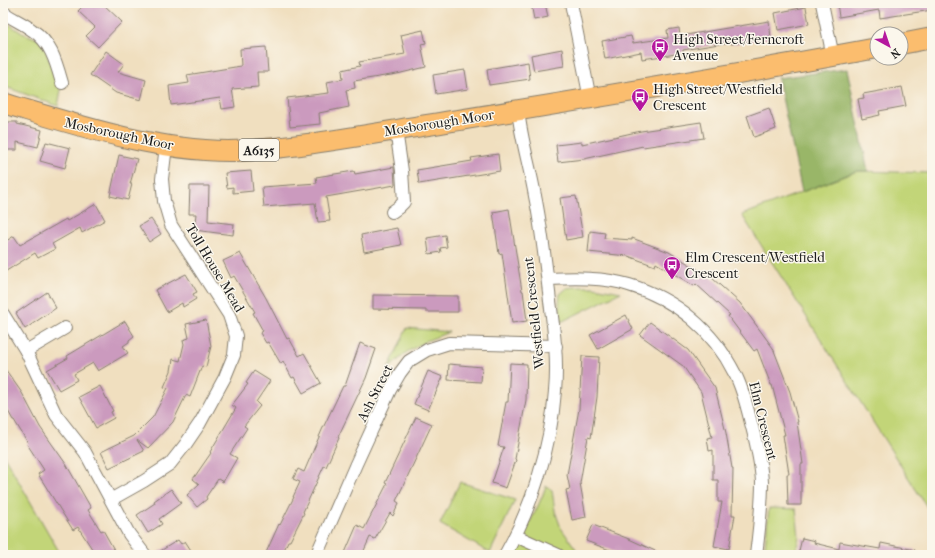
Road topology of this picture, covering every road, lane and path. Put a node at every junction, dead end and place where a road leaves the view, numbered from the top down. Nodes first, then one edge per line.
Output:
1 (571, 3) edge
2 (822, 3) edge
3 (3, 12) edge
4 (932, 38) edge
5 (909, 42) edge
6 (869, 49) edge
7 (833, 56) junction
8 (62, 83) dead end
9 (590, 99) junction
10 (3, 103) edge
11 (518, 110) junction
12 (396, 130) junction
13 (166, 146) junction
14 (392, 212) dead end
15 (548, 279) junction
16 (3, 314) edge
17 (65, 328) dead end
18 (556, 346) junction
19 (26, 351) junction
20 (112, 500) junction
21 (516, 536) junction
22 (145, 555) edge
23 (318, 555) edge
24 (505, 555) edge
25 (558, 555) edge
26 (756, 555) edge

1 - 9 street
2 - 7 street
3 - 8 street
4 - 5 main road
6 - 7 main road, Mosborough Moor / A6135
7 - 9 main road, Mosborough Moor / A6135
9 - 11 main road, Mosborough Moor / A6135
10 - 13 main road, Mosborough Moor / A6135
11 - 12 main road, Mosborough Moor / A6135
11 - 15 street, Westfield Crescent
12 - 13 main road, Mosborough Moor / A6135
12 - 14 street
13 - 20 street, Toll House Mead
15 - 18 street, Westfield Crescent
15 - 26 street, Elm Crescent
16 - 19 street
17 - 19 street
18 - 21 street, Westfield Crescent
18 - 23 street, Ash Street
19 - 20 street
20 - 22 street
21 - 24 street, Westfield Crescent
21 - 25 street

